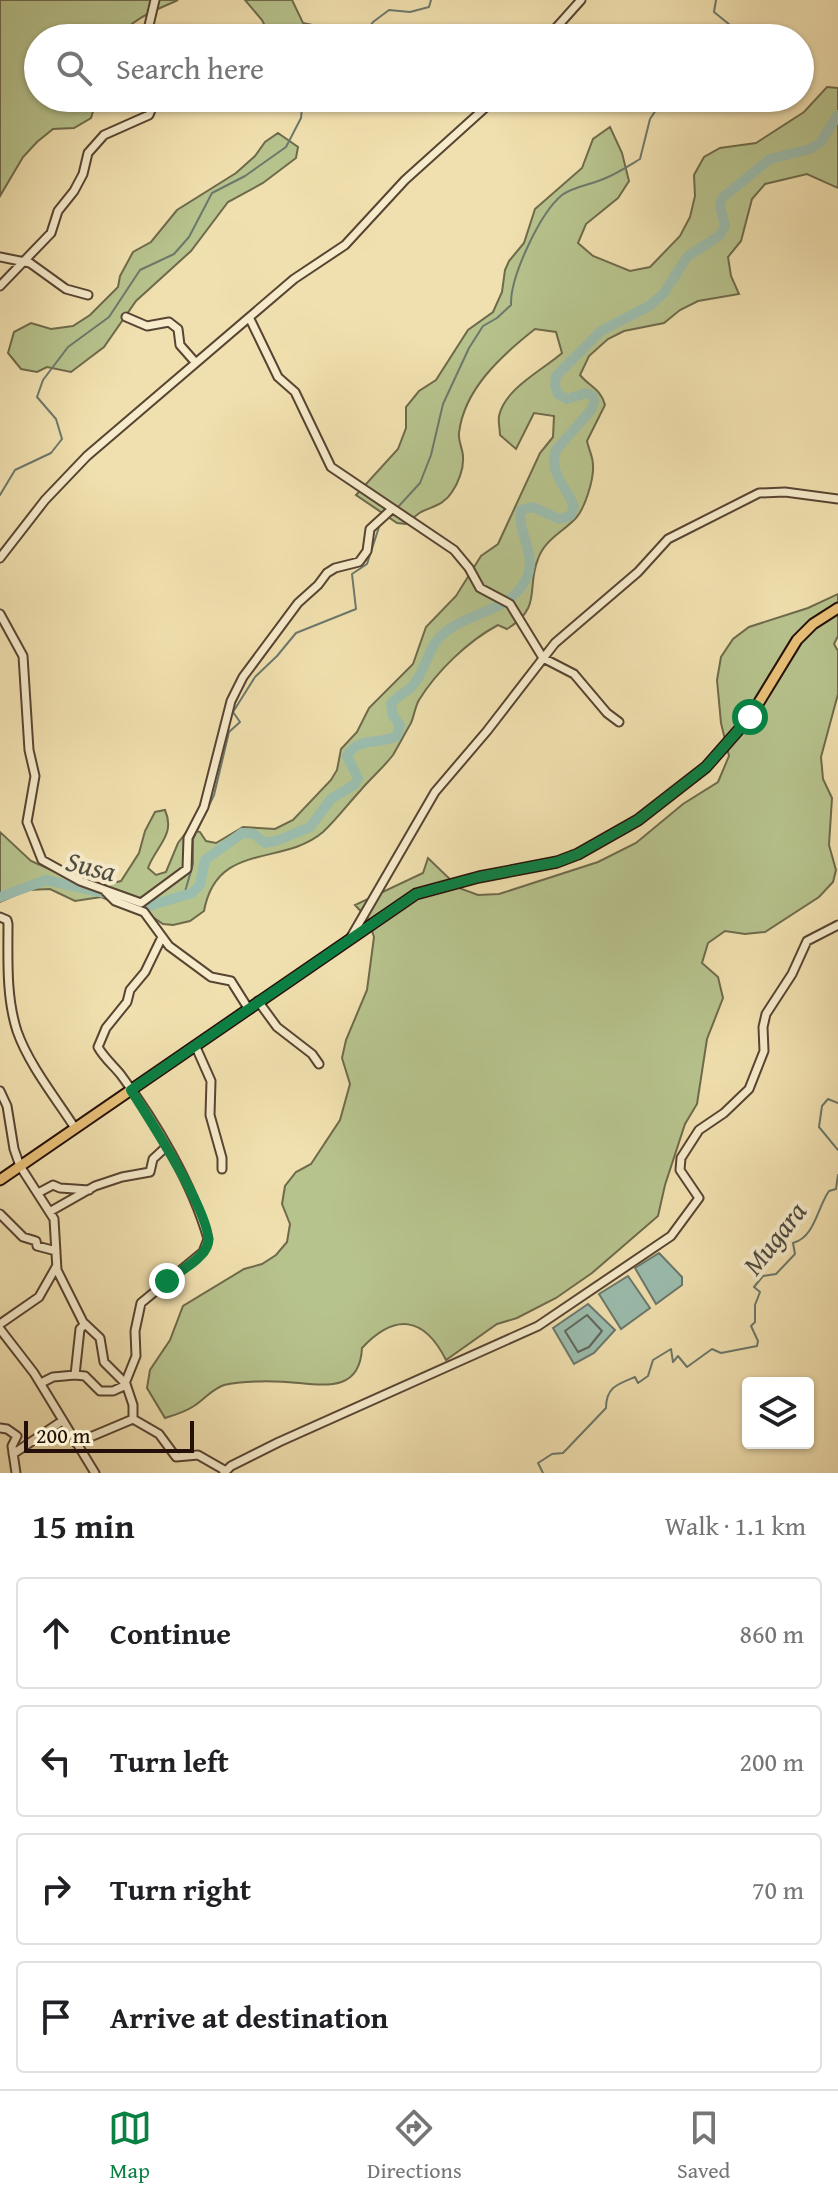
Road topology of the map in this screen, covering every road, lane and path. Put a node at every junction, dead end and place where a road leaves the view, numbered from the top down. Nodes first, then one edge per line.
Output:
1 (155, 0) edge
2 (580, 0) edge
3 (149, 24) edge
4 (559, 24) edge
5 (150, 112) edge
6 (479, 112) edge
7 (0, 257) edge
8 (25, 262) junction
9 (0, 286) edge
10 (88, 295) dead end
11 (126, 317) dead end
12 (250, 319) junction
13 (195, 362) junction
14 (838, 499) edge
15 (392, 509) junction
16 (0, 558) edge
17 (838, 608) edge
18 (0, 614) edge
19 (543, 658) junction
20 (619, 722) dead end
21 (106, 892) junction
22 (0, 917) edge
23 (838, 925) edge
24 (162, 937) junction
25 (351, 937) junction
26 (258, 1001) junction
27 (248, 1008) junction
28 (195, 1045) junction
29 (319, 1064) dead end
30 (131, 1090) junction
31 (0, 1091) edge
32 (75, 1128) junction
33 (166, 1147) junction
34 (20, 1166) junction
35 (222, 1169) dead end
36 (0, 1180) edge
37 (89, 1190) junction
38 (38, 1193) junction
39 (51, 1211) junction
40 (0, 1214) edge
41 (56, 1251) junction
42 (56, 1267) junction
43 (85, 1324) junction
44 (0, 1326) edge
45 (75, 1375) junction
46 (41, 1383) junction
47 (126, 1384) junction
48 (133, 1419) junction
49 (62, 1421) junction
50 (0, 1428) edge
51 (76, 1443) junction
52 (13, 1454) junction
53 (225, 1472) edge
54 (16, 1473) edge
55 (95, 1473) edge

1 - 3 street
2 - 4 street
5 - 8 street
6 - 12 street
7 - 8 street
8 - 9 street
8 - 10 street
11 - 13 street
12 - 13 street
12 - 15 street
13 - 16 street
14 - 19 street
15 - 19 street
15 - 21 street
17 - 25 main road
18 - 21 street
19 - 20 street
19 - 25 street
21 - 24 street
22 - 32 street
23 - 53 street
24 - 27 street
24 - 30 street
25 - 26 main road
26 - 27 main road
26 - 29 street
27 - 28 main road
28 - 30 main road
28 - 35 street
30 - 32 main road
30 - 33 street
31 - 34 street
32 - 34 main road
33 - 37 street
33 - 47 street
34 - 36 main road
34 - 38 street
37 - 38 street
37 - 39 street
38 - 39 street
39 - 41 street
40 - 41 street
41 - 42 street
42 - 43 street
42 - 44 street
43 - 45 street
43 - 47 street
44 - 46 street
45 - 46 street
45 - 47 street
46 - 49 street
47 - 48 street
48 - 51 street
48 - 53 street
49 - 51 street
49 - 52 street
50 - 52 street
51 - 55 street
52 - 54 street

